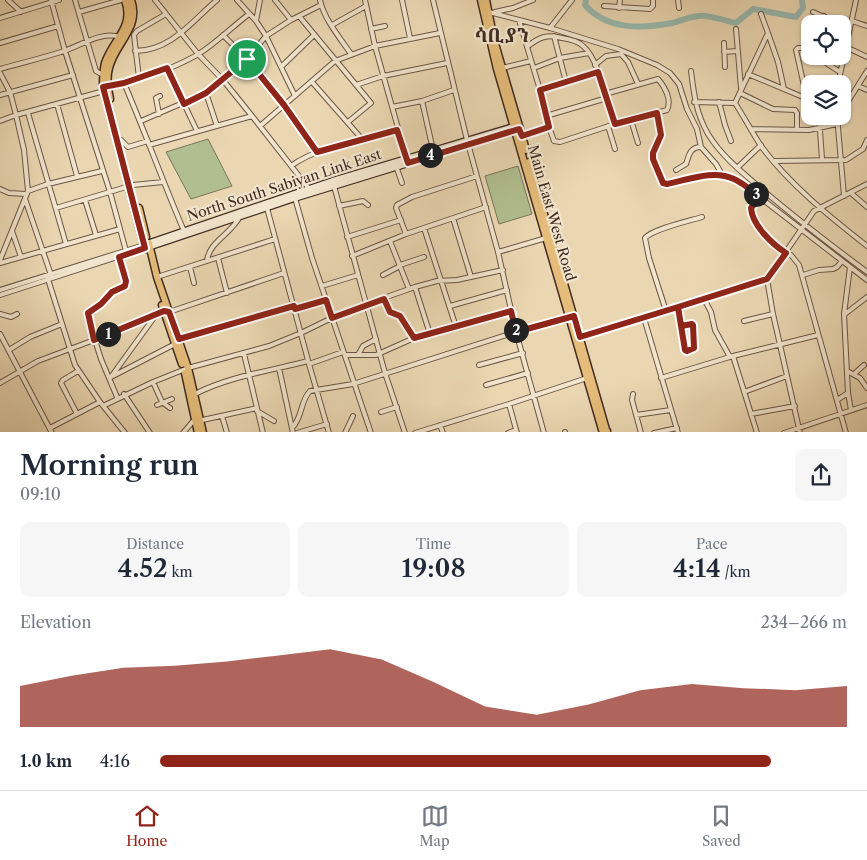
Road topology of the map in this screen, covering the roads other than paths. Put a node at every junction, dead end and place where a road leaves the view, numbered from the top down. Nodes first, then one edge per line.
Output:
1 (8, 0) edge
2 (59, 0) edge
3 (75, 0) edge
4 (121, 0) edge
5 (126, 0) edge
6 (131, 0) edge
7 (155, 0) edge
8 (217, 0) edge
9 (237, 0) edge
10 (260, 0) edge
11 (276, 0) edge
12 (320, 0) edge
13 (365, 0) edge
14 (402, 0) edge
15 (433, 0) edge
16 (481, 0) edge
17 (486, 0) edge
18 (533, 0) edge
19 (572, 0) edge
20 (620, 0) edge
21 (653, 0) edge
22 (678, 0) edge
23 (856, 0) edge
24 (52, 1) edge
25 (321, 5) junction
26 (366, 6) junction
27 (604, 6) dead end
28 (619, 8) junction
29 (679, 8) dead end
30 (21, 12) junction
31 (79, 12) junction
32 (491, 12) junction
33 (813, 12) dead end
34 (166, 14) junction
35 (249, 14) junction
36 (761, 14) dead end
37 (821, 15) edge
38 (299, 16) junction
39 (0, 18) edge
40 (291, 20) junction
41 (519, 20) junction
42 (256, 21) junction
43 (852, 21) junction
44 (332, 25) junction
45 (851, 25) edge
46 (58, 26) junction
47 (385, 26) dead end
48 (867, 26) edge
49 (550, 28) junction
50 (371, 29) junction
51 (736, 29) dead end
52 (182, 32) junction
53 (440, 33) junction
54 (768, 33) junction
55 (314, 34) junction
56 (223, 35) junction
57 (266, 36) junction
58 (554, 36) junction
59 (120, 37) junction
60 (410, 38) junction
61 (88, 41) junction
62 (0, 43) edge
63 (724, 43) dead end
64 (375, 46) junction
65 (527, 47) junction
66 (801, 48) edge
67 (851, 49) edge
68 (65, 51) junction
69 (135, 51) junction
70 (737, 51) junction
71 (589, 52) junction
72 (724, 52) junction
73 (198, 54) junction
74 (351, 54) junction
75 (867, 57) edge
76 (560, 58) junction
77 (247, 59) junction
78 (335, 61) junction
79 (532, 61) junction
80 (447, 63) junction
81 (595, 65) junction
82 (829, 65) edge
83 (842, 65) edge
84 (281, 67) junction
85 (167, 68) junction
86 (534, 68) junction
87 (725, 68) dead end
88 (0, 69) edge
89 (500, 69) junction
90 (691, 71) dead end
91 (598, 72) junction
92 (840, 72) junction
93 (867, 72) edge
94 (0, 73) edge
95 (748, 74) junction
96 (74, 75) junction
97 (103, 75) junction
98 (802, 75) edge
99 (840, 75) edge
100 (383, 76) junction
101 (139, 78) junction
102 (223, 80) junction
103 (312, 82) junction
104 (566, 82) junction
105 (124, 83) junction
106 (638, 84) junction
107 (356, 85) junction
108 (858, 86) junction
109 (105, 88) junction
110 (784, 88) junction
111 (454, 90) junction
112 (540, 90) junction
113 (867, 90) edge
114 (10, 92) junction
115 (740, 92) junction
116 (206, 93) junction
117 (0, 95) edge
118 (160, 96) dead end
119 (295, 96) junction
120 (606, 96) junction
121 (801, 96) edge
122 (81, 97) junction
123 (851, 97) edge
124 (422, 101) junction
125 (694, 102) junction
126 (720, 102) junction
127 (735, 103) junction
128 (57, 104) junction
129 (184, 104) junction
130 (284, 105) junction
131 (392, 107) junction
132 (28, 112) junction
133 (657, 113) junction
134 (159, 114) junction
135 (16, 115) junction
136 (252, 116) junction
137 (546, 116) junction
138 (631, 120) junction
139 (0, 122) edge
140 (141, 122) junction
141 (348, 122) junction
142 (615, 124) junction
143 (820, 125) edge
144 (826, 125) edge
145 (837, 125) edge
146 (216, 126) junction
147 (260, 126) junction
148 (608, 126) junction
149 (549, 127) junction
150 (820, 128) junction
151 (518, 129) junction
152 (751, 129) junction
153 (397, 130) junction
154 (797, 130) junction
155 (197, 131) junction
156 (362, 139) junction
157 (121, 140) junction
158 (867, 140) edge
159 (731, 141) dead end
160 (467, 142) junction
161 (148, 143) junction
162 (638, 143) dead end
163 (761, 145) junction
164 (701, 147) junction
165 (615, 149) dead end
166 (433, 150) junction
167 (865, 150) edge
168 (317, 152) junction
169 (822, 159) junction
170 (840, 160) junction
171 (407, 161) junction
172 (774, 161) junction
173 (291, 166) junction
174 (396, 166) junction
175 (737, 168) junction
176 (676, 170) dead end
177 (102, 171) junction
178 (77, 176) junction
179 (477, 176) junction
180 (723, 176) junction
181 (163, 182) junction
182 (402, 183) dead end
183 (48, 184) junction
184 (867, 184) edge
185 (131, 186) junction
186 (334, 186) junction
187 (0, 189) edge
188 (311, 191) junction
189 (110, 192) junction
190 (852, 192) junction
191 (26, 195) junction
192 (844, 196) junction
193 (760, 197) junction
194 (295, 198) junction
195 (85, 200) junction
196 (368, 205) dead end
197 (340, 206) junction
198 (486, 207) junction
199 (867, 207) edge
200 (56, 208) junction
201 (267, 208) junction
202 (819, 208) junction
203 (253, 210) junction
204 (240, 216) junction
205 (702, 217) dead end
206 (453, 218) junction
207 (401, 220) junction
208 (802, 227) junction
209 (424, 228) junction
210 (120, 229) junction
211 (12, 231) junction
212 (184, 231) junction
213 (406, 234) junction
214 (96, 236) junction
215 (347, 237) junction
216 (275, 239) junction
217 (390, 241) junction
218 (549, 242) junction
219 (66, 244) junction
220 (147, 246) junction
221 (867, 246) edge
222 (43, 250) junction
223 (126, 251) junction
224 (498, 252) junction
225 (786, 253) junction
226 (352, 256) junction
227 (21, 257) junction
228 (119, 257) junction
229 (424, 257) dead end
230 (218, 258) junction
231 (0, 261) edge
232 (207, 261) junction
233 (842, 261) junction
234 (190, 266) junction
235 (400, 266) junction
236 (850, 267) junction
237 (503, 270) junction
238 (867, 272) edge
239 (284, 273) junction
240 (358, 275) junction
241 (383, 275) dead end
242 (803, 275) junction
243 (49, 277) junction
244 (157, 277) junction
245 (471, 277) junction
246 (767, 279) junction
247 (867, 280) edge
248 (442, 281) junction
249 (194, 283) dead end
250 (322, 286) junction
251 (415, 287) junction
252 (0, 290) edge
253 (409, 290) junction
254 (507, 290) junction
255 (227, 293) junction
256 (0, 295) edge
257 (867, 297) edge
258 (384, 299) junction
259 (704, 299) junction
260 (326, 300) junction
261 (368, 304) junction
262 (450, 306) junction
263 (294, 307) junction
264 (678, 307) junction
265 (511, 311) junction
266 (666, 311) junction
267 (164, 312) junction
268 (0, 314) edge
269 (17, 314) dead end
270 (773, 314) junction
271 (844, 314) junction
272 (571, 316) junction
273 (332, 318) junction
274 (644, 318) junction
275 (744, 321) dead end
276 (62, 324) junction
277 (681, 326) junction
278 (456, 327) junction
279 (516, 332) junction
280 (302, 333) junction
281 (0, 334) edge
282 (430, 334) junction
283 (818, 335) junction
284 (414, 338) junction
285 (578, 338) junction
286 (376, 339) junction
287 (94, 340) junction
288 (177, 341) junction
289 (780, 345) junction
290 (70, 349) junction
291 (9, 350) junction
292 (522, 353) junction
293 (244, 354) junction
294 (344, 354) junction
295 (381, 354) junction
296 (358, 355) junction
297 (731, 357) junction
298 (308, 363) junction
299 (479, 365) dead end
300 (864, 365) dead end
301 (279, 368) junction
302 (186, 369) junction
303 (20, 370) junction
304 (78, 371) junction
305 (847, 371) junction
306 (385, 373) junction
307 (528, 373) junction
308 (854, 374) junction
309 (248, 375) junction
310 (788, 376) junction
311 (589, 377) junction
312 (110, 378) junction
313 (661, 378) junction
314 (153, 382) junction
315 (0, 383) edge
316 (354, 384) junction
317 (486, 385) dead end
318 (867, 388) edge
319 (316, 389) junction
320 (744, 392) junction
321 (848, 393) junction
322 (124, 394) junction
323 (195, 394) junction
324 (633, 394) dead end
325 (534, 395) junction
326 (117, 397) junction
327 (172, 399) dead end
328 (837, 400) junction
329 (160, 403) junction
330 (101, 404) junction
331 (509, 404) junction
332 (867, 405) edge
333 (795, 406) junction
334 (397, 407) junction
335 (170, 408) dead end
336 (257, 410) junction
337 (671, 410) junction
338 (852, 410) junction
339 (381, 412) dead end
340 (77, 414) junction
341 (751, 414) junction
342 (841, 414) junction
343 (636, 415) junction
344 (222, 416) junction
345 (353, 416) dead end
346 (197, 420) junction
347 (274, 421) dead end
348 (327, 424) junction
349 (440, 425) junction
350 (799, 427) junction
351 (51, 430) edge
352 (292, 430) edge
353 (678, 430) edge
354 (516, 431) edge
355 (125, 432) edge
356 (150, 432) edge
357 (184, 432) edge
358 (198, 432) edge
359 (203, 432) edge
360 (227, 432) edge
361 (263, 432) edge
362 (297, 432) edge
363 (329, 432) edge
364 (345, 432) edge
365 (371, 432) edge
366 (405, 432) edge
367 (415, 432) edge
368 (443, 432) edge
369 (508, 432) edge
370 (544, 432) edge
371 (606, 432) edge
372 (642, 432) edge
373 (654, 432) edge
374 (756, 432) edge
375 (784, 432) edge
376 (800, 432) edge
377 (846, 432) edge

1 - 30 street
2 - 24 street
3 - 31 street
4 - 31 street
5 - 59 main road
6 - 109 main road
7 - 34 street
8 - 52 street
9 - 35 street
10 - 42 street
11 - 40 street
12 - 25 street
13 - 26 street
14 - 60 street
15 - 53 street
16 - 89 main road, Main East West Road
17 - 32 main road, Main East West Road
18 - 32 street
19 - 49 street
20 - 28 street
21 - 28 street
22 - 29 street
23 - 43 street
24 - 30 street
24 - 46 street
25 - 38 street
25 - 44 street
26 - 44 street
26 - 50 street
27 - 28 street
30 - 39 street
31 - 61 street
32 - 41 street
32 - 89 main road, Main East West Road
33 - 37 street
34 - 52 street
34 - 69 street
35 - 42 street
35 - 56 street
36 - 54 street
38 - 40 street
38 - 55 street
40 - 57 street
41 - 49 street
41 - 65 street
42 - 57 street
43 - 45 street
43 - 48 street
44 - 74 street
46 - 62 street
46 - 68 street
47 - 50 street
49 - 164 street
50 - 64 street
51 - 70 street
52 - 69 street
52 - 73 street
53 - 60 street
53 - 80 street
54 - 95 street
54 - 110 street
55 - 78 street
55 - 84 street
56 - 73 street
56 - 77 street
57 - 77 street
57 - 84 street
58 - 65 street
58 - 71 street
58 - 76 street
59 - 61 street
59 - 97 main road
60 - 64 street
61 - 68 street
61 - 97 street
63 - 72 street
64 - 74 street
64 - 100 street
65 - 79 street
66 - 98 street
67 - 75 street
68 - 88 street
68 - 96 street
69 - 101 street
70 - 72 street
70 - 115 street
71 - 76 street
71 - 81 street
72 - 87 street
73 - 85 street
73 - 102 street
74 - 78 street
76 - 86 street
76 - 104 street
77 - 102 street
77 - 130 street
78 - 103 street
78 - 107 street
79 - 86 street
79 - 89 street
80 - 100 street
80 - 111 street
81 - 91 street
81 - 106 street
82 - 92 street
83 - 92 street
84 - 119 street
85 - 101 street
85 - 129 street
86 - 112 street
89 - 151 main road, Main East West Road
90 - 125 street
91 - 104 street
91 - 120 street
92 - 99 street
93 - 108 street
94 - 114 street
95 - 110 street
95 - 115 street
96 - 114 street
96 - 122 street
97 - 109 main road
100 - 107 street
100 - 131 street
101 - 105 street
102 - 116 street
102 - 136 street
103 - 119 street
103 - 141 street
104 - 112 street
105 - 109 street
105 - 140 street
106 - 120 street
106 - 133 street
107 - 141 street
108 - 113 street
108 - 123 street
109 - 122 street
109 - 157 main road
109 - 185 main road
110 - 121 street
111 - 124 street
111 - 160 street
112 - 137 street
114 - 117 street
114 - 135 street
115 - 127 street
115 - 154 street
116 - 129 street
116 - 146 street
118 - 134 street
119 - 130 street
120 - 137 street
120 - 142 street
122 - 128 street
122 - 177 street
124 - 131 street
124 - 166 street
125 - 126 street
125 - 175 street
126 - 127 street
126 - 159 street
127 - 152 street
128 - 132 street
128 - 178 street
129 - 134 street
129 - 155 street
130 - 147 street
130 - 168 street
131 - 153 street
132 - 135 street
132 - 183 street
133 - 138 street
133 - 180 street
134 - 140 street
135 - 139 street
135 - 191 street
136 - 146 street
136 - 147 street
137 - 149 street
138 - 142 street
138 - 162 street
140 - 161 street
141 - 156 street
142 - 148 street
143 - 150 street
144 - 150 street
145 - 170 street
146 - 155 street
147 - 173 street
148 - 149 street
148 - 165 street
149 - 151 street
150 - 154 street
150 - 169 street
151 - 160 main road, North South Sabiyan Link East
151 - 218 main road, Main East West Road
152 - 154 street
152 - 163 street
153 - 156 street
153 - 171 street
155 - 161 street
156 - 168 street
157 - 161 street
157 - 185 main road
158 - 167 street
160 - 166 main road, North South Sabiyan Link East
160 - 171 main road, North South Sabiyan Link East
160 - 179 street
161 - 181 street
163 - 172 street
163 - 175 street
164 - 176 street
164 - 180 street
166 - 171 main road, North South Sabiyan Link East
167 - 170 street
168 - 173 street
169 - 170 street
169 - 172 street
170 - 192 street
171 - 174 main road, North South Sabiyan Link East
171 - 188 main road, North South Sabiyan Link East
172 - 202 street
173 - 188 street
174 - 182 street
174 - 186 main road, North South Sabiyan Link East
175 - 208 street
177 - 178 street
177 - 189 street
178 - 183 street
179 - 198 street
179 - 207 street
180 - 193 street
181 - 185 street
181 - 212 street
183 - 191 street
183 - 200 street
184 - 190 street
185 - 189 street
185 - 220 main road
186 - 188 main road, North South Sabiyan Link East
186 - 197 street
187 - 191 street
188 - 194 main road, North South Sabiyan Link East
188 - 203 main road, North South Sabiyan Link East
189 - 195 street
189 - 210 street
190 - 192 street
190 - 199 street
191 - 211 street
191 - 222 street
192 - 202 street
193 - 208 street
193 - 225 street
194 - 201 main road, North South Sabiyan Link East
194 - 250 street
195 - 200 street
195 - 214 street
196 - 197 street
197 - 215 street
198 - 206 street
198 - 224 street
200 - 219 street
201 - 203 main road, North South Sabiyan Link East
201 - 216 street
202 - 208 street
202 - 221 street
203 - 204 main road, North South Sabiyan Link East
203 - 212 main road, North South Sabiyan Link East
204 - 220 main road, North South Sabiyan Link East
204 - 232 street
205 - 266 street
206 - 209 street
206 - 245 street
207 - 213 street
207 - 215 street
208 - 225 street
208 - 233 street
208 - 238 street
209 - 213 street
209 - 248 street
210 - 214 street
210 - 223 street
211 - 227 street
211 - 231 street
212 - 220 main road, North South Sabiyan Link East
213 - 217 street
214 - 219 street
215 - 226 street
216 - 230 street
216 - 239 street
217 - 226 street
217 - 235 street
218 - 224 street
218 - 272 main road, Main East West Road
219 - 222 street
220 - 223 street, North South Sabiyan Link East
220 - 228 street, North South Sabiyan Link East
220 - 244 main road
220 - 267 main road
222 - 227 street
222 - 243 street
223 - 243 street, North South Sabiyan Link East
224 - 237 street
225 - 242 street
225 - 246 street
226 - 240 street
227 - 231 street
228 - 243 street, North South Sabiyan Link East
228 - 287 street
229 - 235 street
230 - 232 street
230 - 255 street
232 - 234 street
233 - 236 street
233 - 242 street
234 - 244 street
234 - 249 street
235 - 241 street
235 - 253 street
236 - 247 street
236 - 271 street
237 - 245 street
237 - 254 street
239 - 255 street
239 - 263 street
240 - 250 street
240 - 261 street
242 - 283 street
243 - 252 street, North South Sabiyan Link East
243 - 256 street, North South Sabiyan Link East
243 - 276 street
244 - 267 main road
245 - 248 street
246 - 259 street
246 - 270 street
248 - 251 street
248 - 262 street
250 - 260 street
251 - 253 street
251 - 282 street
253 - 258 street
254 - 262 street
254 - 265 street
255 - 267 street
257 - 271 street
258 - 261 street
258 - 284 street
259 - 264 street
259 - 297 street
260 - 263 street
260 - 273 street
261 - 273 street
261 - 286 street
262 - 278 street
263 - 280 street
263 - 288 street
264 - 266 street
264 - 277 street
265 - 278 street
265 - 279 street
266 - 274 street
267 - 287 street
267 - 288 main road
267 - 312 street
268 - 269 street
270 - 275 street
270 - 289 street
271 - 305 street
272 - 279 street
272 - 285 main road, Main East West Road
273 - 280 street
273 - 294 street
274 - 285 street
274 - 313 street
276 - 290 street
276 - 291 street
277 - 277 street
278 - 282 street
279 - 292 street
279 - 306 street
280 - 293 street
280 - 298 street
281 - 291 street
282 - 284 street
283 - 289 street
283 - 328 street
284 - 295 street
285 - 311 main road, Main East West Road
286 - 295 street
286 - 296 street
287 - 290 street
287 - 312 street
288 - 302 main road
288 - 312 street
289 - 297 street
289 - 310 street
290 - 303 street
290 - 304 street
291 - 303 street
292 - 299 street
292 - 307 street
293 - 302 street
293 - 309 street
294 - 296 street
294 - 298 street
294 - 316 street
295 - 296 street
295 - 306 street
297 - 313 street
297 - 320 street
298 - 301 street
298 - 319 street
300 - 308 street
301 - 309 street
301 - 352 street
302 - 314 street
302 - 323 main road
302 - 346 main road
303 - 315 street
303 - 351 street
304 - 330 street
304 - 340 street
305 - 308 street
305 - 321 street
306 - 316 street
306 - 334 street
307 - 317 street
307 - 325 street
308 - 318 street
309 - 323 street
309 - 336 street
310 - 320 street
310 - 333 street
311 - 325 street
311 - 371 main road, Main East West Road
312 - 326 street
313 - 337 street
314 - 322 street
314 - 329 street
316 - 319 street
316 - 365 street
319 - 348 street
319 - 352 street
320 - 341 street
321 - 328 street
321 - 338 street
322 - 326 street
322 - 356 street
323 - 346 main road
324 - 343 street
325 - 331 street
325 - 370 street
326 - 330 street
327 - 329 street
328 - 342 street
329 - 335 street
330 - 340 street
330 - 355 street
331 - 349 street
331 - 354 street
332 - 338 street
333 - 341 street
333 - 350 street
334 - 339 street
334 - 366 street
336 - 344 street
336 - 347 street
336 - 361 street
337 - 343 street
337 - 353 street
338 - 342 street
340 - 351 street
341 - 374 street
342 - 350 street
342 - 377 street
343 - 372 street
344 - 346 street
344 - 360 street
345 - 364 street
346 - 357 street
346 - 358 main road
346 - 359 main road
348 - 362 street
348 - 363 street
349 - 367 street
349 - 368 street
350 - 375 street
350 - 376 street
353 - 373 street
354 - 369 street

